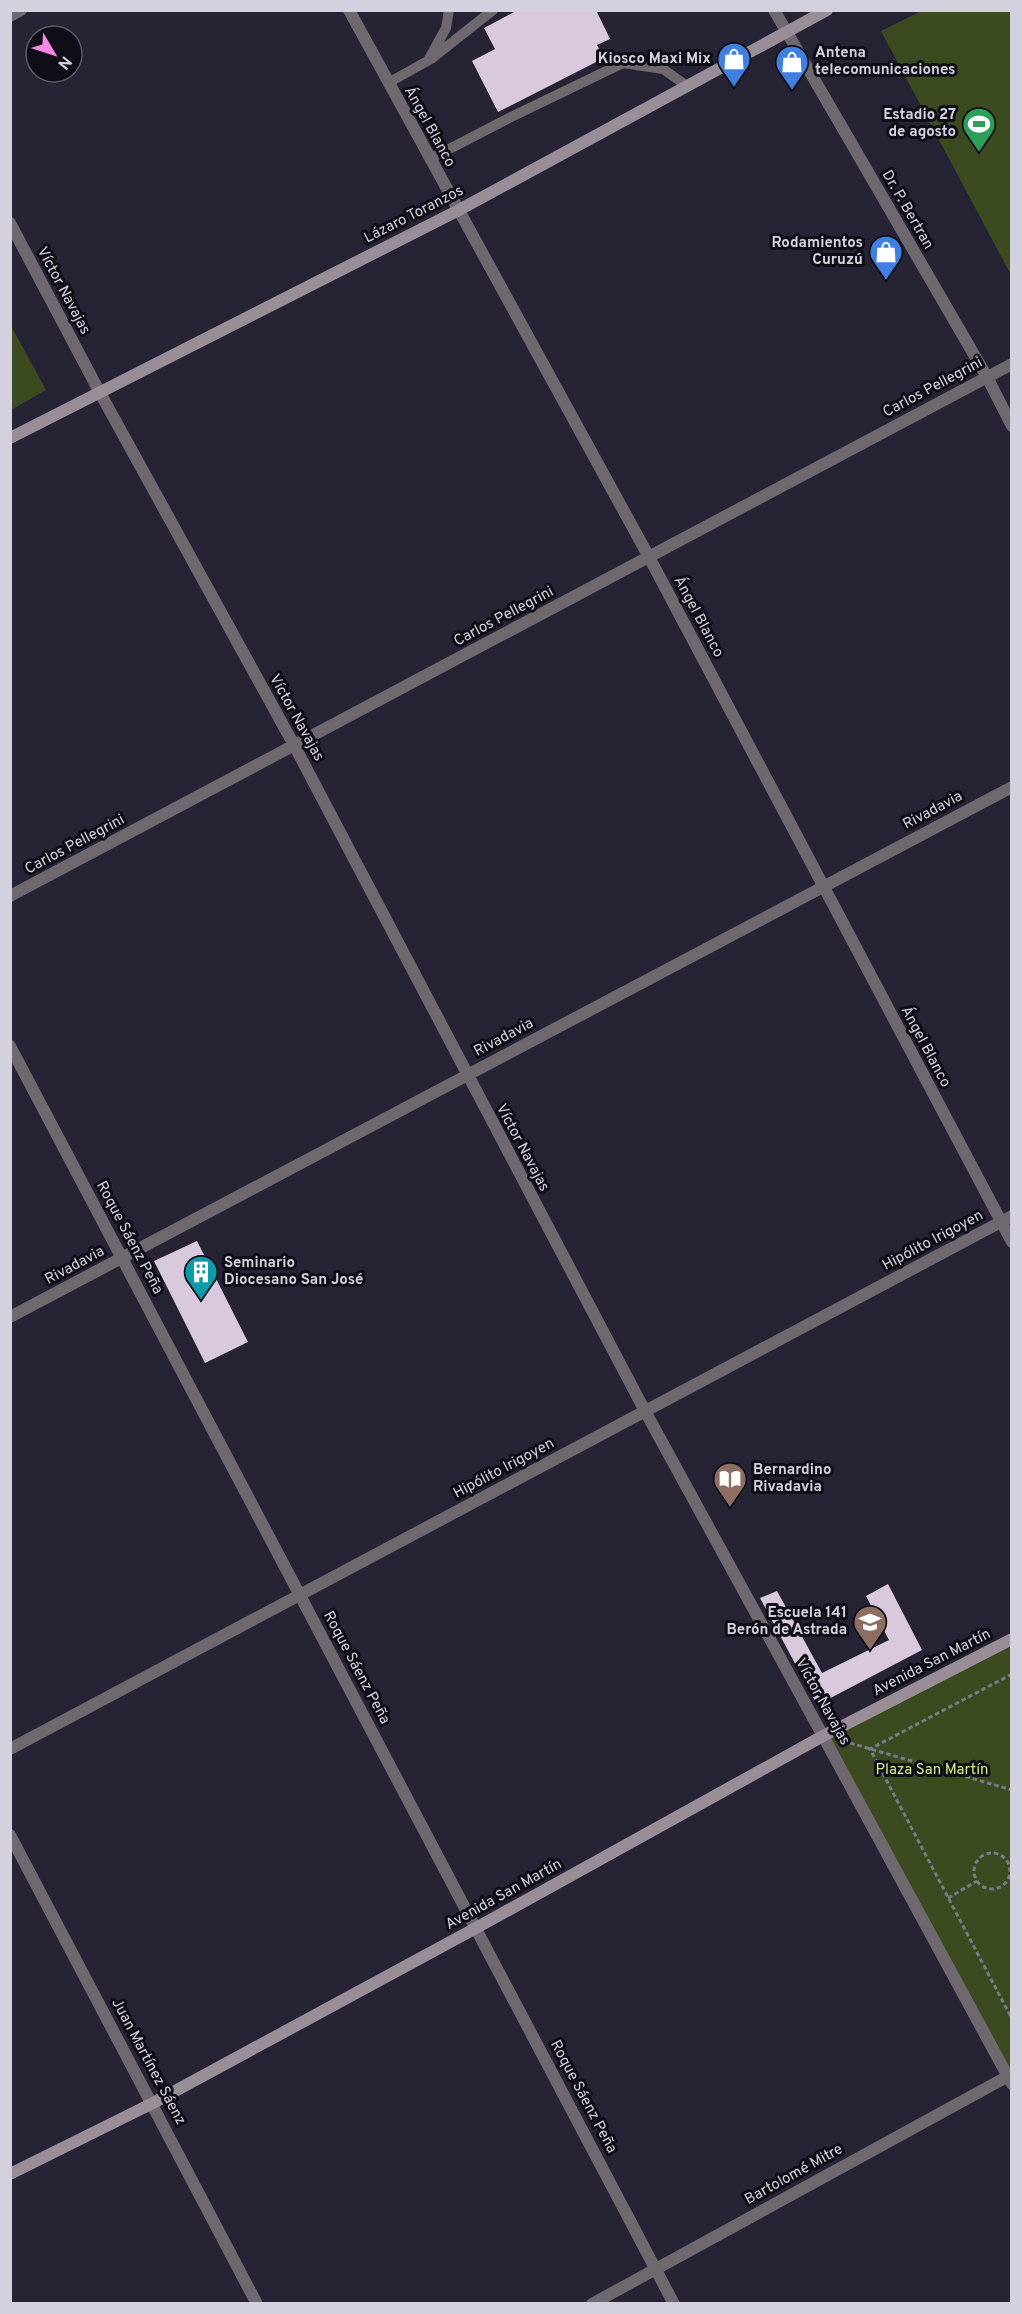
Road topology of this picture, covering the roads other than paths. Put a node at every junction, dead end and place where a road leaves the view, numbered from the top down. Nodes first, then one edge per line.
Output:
1 (21, 10) edge
2 (349, 10) edge
3 (449, 10) edge
4 (493, 10) edge
5 (774, 10) edge
6 (827, 10) edge
7 (10, 16) edge
8 (786, 32) junction
9 (427, 62) junction
10 (388, 83) junction
11 (687, 86) junction
12 (430, 159) junction
13 (459, 210) junction
14 (10, 223) edge
15 (1011, 364) edge
16 (987, 377) junction
17 (99, 391) junction
18 (1011, 426) edge
19 (10, 438) edge
20 (649, 556) junction
21 (294, 745) junction
22 (1011, 786) edge
23 (823, 886) junction
24 (10, 896) edge
25 (10, 1046) edge
26 (466, 1075) junction
27 (1006, 1219) edge
28 (1011, 1242) edge
29 (122, 1258) junction
30 (10, 1317) edge
31 (645, 1411) junction
32 (300, 1595) junction
33 (1011, 1640) edge
34 (824, 1736) junction
35 (10, 1749) edge
36 (10, 1835) edge
37 (476, 1928) junction
38 (1010, 2078) edge
39 (153, 2103) junction
40 (10, 2174) edge
41 (656, 2268) junction
42 (257, 2304) edge
43 (592, 2304) edge
44 (674, 2304) edge

1 - 7 street
2 - 10 street, Ángel Blanco
3 - 9 lane
4 - 9 lane
5 - 8 street, Dr. P. Bertran
6 - 8 main road, Lázaro Toranzos
8 - 11 main road, Lázaro Toranzos
8 - 16 street, Dr. P. Bertran
9 - 10 lane
10 - 12 street, Ángel Blanco
11 - 12 lane
11 - 13 main road, Lázaro Toranzos
12 - 13 street, Ángel Blanco
13 - 17 main road, Lázaro Toranzos
13 - 20 street, Ángel Blanco
14 - 17 street, Víctor Navajas
15 - 16 street, Carlos Pellegrini
16 - 18 street, Dr. P. Bertran
16 - 20 street, Carlos Pellegrini
17 - 19 main road, Lázaro Toranzos
17 - 21 street, Víctor Navajas
20 - 21 street, Carlos Pellegrini
20 - 23 street, Ángel Blanco
21 - 24 street, Carlos Pellegrini
21 - 26 street, Víctor Navajas
22 - 23 street, Rivadavia
23 - 26 street, Rivadavia
23 - 27 street, Ángel Blanco
25 - 29 street, Roque Sáenz Peña
26 - 29 street, Rivadavia
26 - 31 street, Víctor Navajas
27 - 28 street, Ángel Blanco
27 - 31 street, Hipólito Irigoyen
29 - 30 street, Rivadavia
29 - 32 street, Roque Sáenz Peña
31 - 32 street, Hipólito Irigoyen
31 - 34 street, Víctor Navajas
32 - 35 street, Hipólito Irigoyen
32 - 37 street, Roque Sáenz Peña
33 - 34 main road, Avenida San Martín
34 - 37 main road, Avenida San Martín
34 - 38 street, Víctor Navajas
36 - 39 street, Juan Martínez Sáenz
37 - 39 main road, Avenida San Martín
37 - 41 street, Roque Sáenz Peña
38 - 41 street, Bartolomé Mitre
39 - 40 main road, Avenida San Martín
39 - 42 street, Juan Martínez Sáenz
41 - 43 street, Bartolomé Mitre
41 - 44 street, Roque Sáenz Peña

